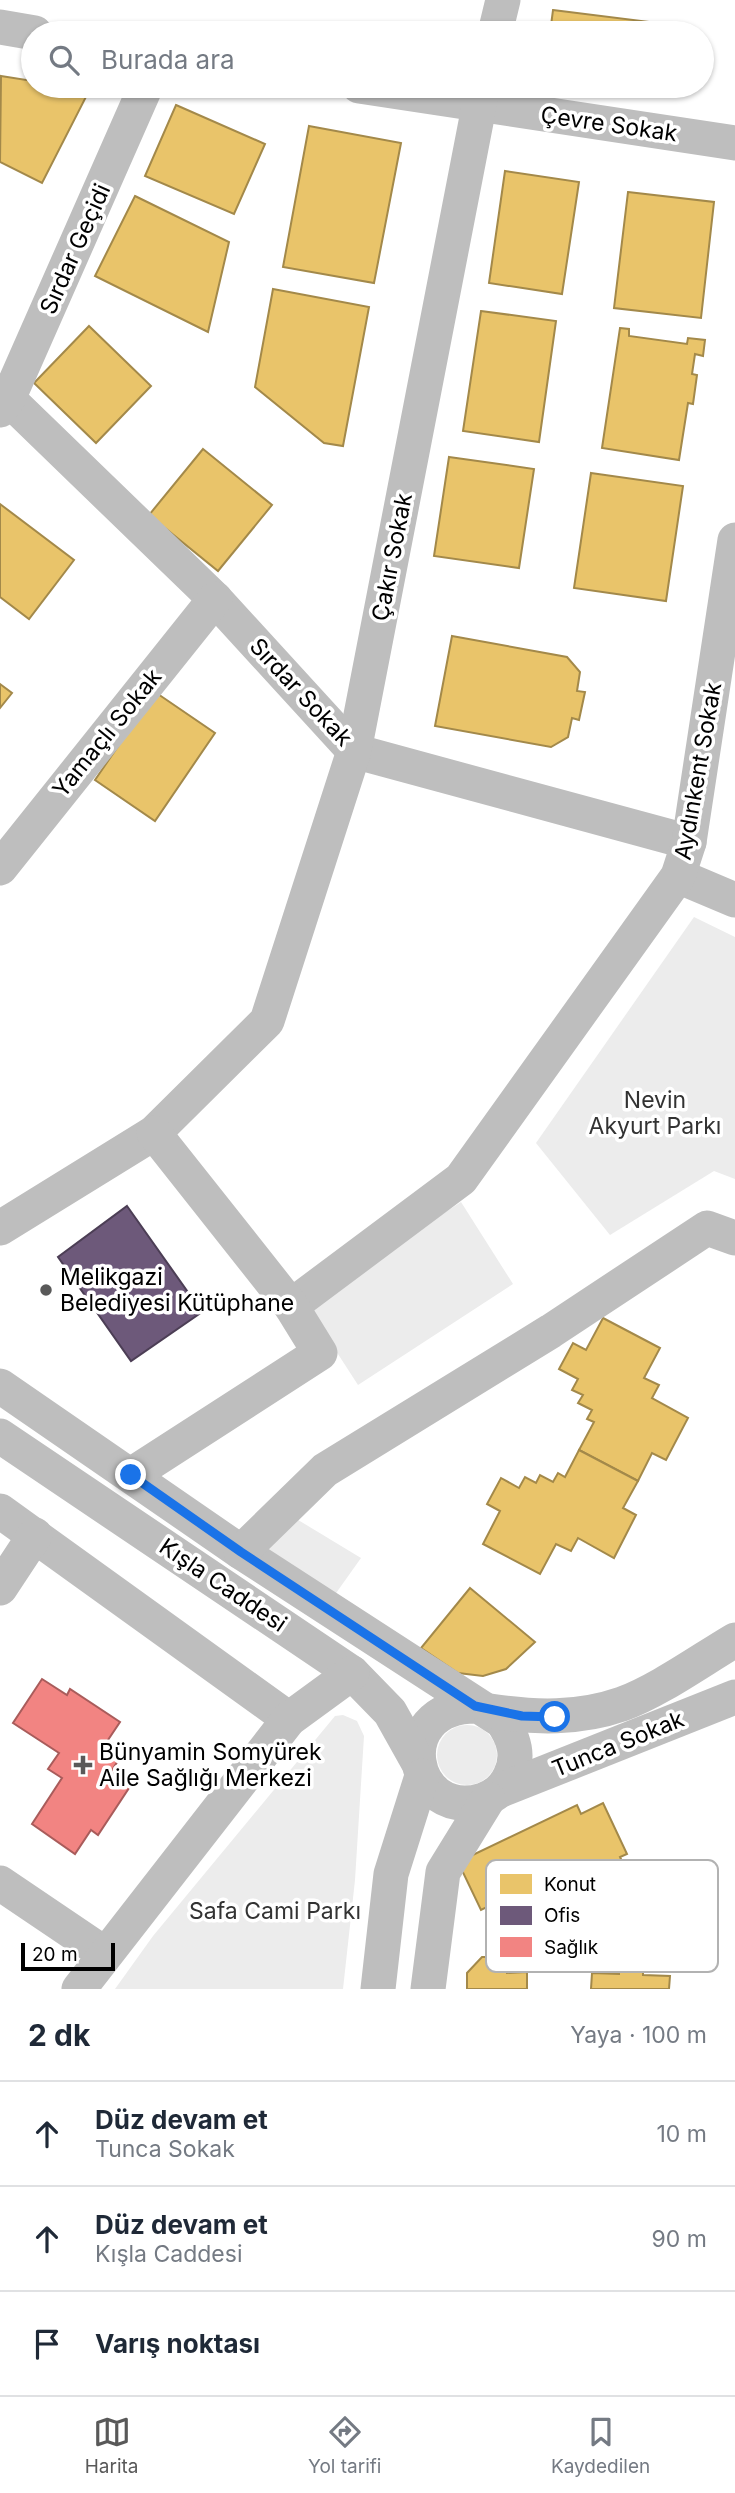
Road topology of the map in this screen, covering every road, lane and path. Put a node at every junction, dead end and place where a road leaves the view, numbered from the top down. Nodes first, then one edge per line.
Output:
1 (503, 0) edge
2 (498, 21) edge
3 (0, 27) edge
4 (21, 31) edge
5 (141, 98) edge
6 (480, 98) edge
7 (497, 98) edge
8 (735, 143) edge
9 (3, 400) edge
10 (735, 540) edge
11 (215, 599) junction
12 (354, 751) junction
13 (690, 842) junction
14 (0, 868) edge
15 (678, 876) junction
16 (735, 900) edge
17 (154, 1133) junction
18 (0, 1228) edge
19 (735, 1238) edge
20 (291, 1306) junction
21 (0, 1386) edge
22 (0, 1436) edge
23 (131, 1475) junction
24 (0, 1511) edge
25 (35, 1535) junction
26 (241, 1552) junction
27 (0, 1588) edge
28 (735, 1640) edge
29 (352, 1672) junction
30 (735, 1697) edge
31 (483, 1709) junction
32 (289, 1719) junction
33 (420, 1769) junction
34 (494, 1794) junction
35 (0, 1884) edge
36 (105, 1954) junction
37 (79, 1989) edge
38 (378, 1989) edge
39 (429, 1989) edge

1 - 2 street
3 - 4 street
5 - 9 street, Sırdar Geçidi
6 - 12 street, Çakır Sokak
7 - 8 street, Çevre Sokak
9 - 11 street, Sırdar Sokak
10 - 13 street, Aydınkent Sokak
11 - 12 street, Sırdar Sokak
11 - 14 street, Yamaçlı Sokak
12 - 13 street, Sırdar Sokak
12 - 17 street, Çakır Sokak
13 - 15 street, Aydınkent Sokak
15 - 16 street
15 - 20 street, Aydınkent Sokak
17 - 18 street
17 - 20 street
19 - 26 street
20 - 23 street
21 - 23 street, Kışla Caddesi
22 - 29 street, Kışla Caddesi
23 - 26 street, Kışla Caddesi
24 - 25 street
25 - 27 street
25 - 32 street
26 - 31 street, Kışla Caddesi
28 - 31 street, Tunca Sokak
29 - 32 street
29 - 33 street, Kışla Caddesi
30 - 34 street, Tunca Sokak
31 - 33 street
31 - 34 street
32 - 36 street
33 - 34 street
33 - 38 street
34 - 39 street
35 - 36 street
36 - 37 street

